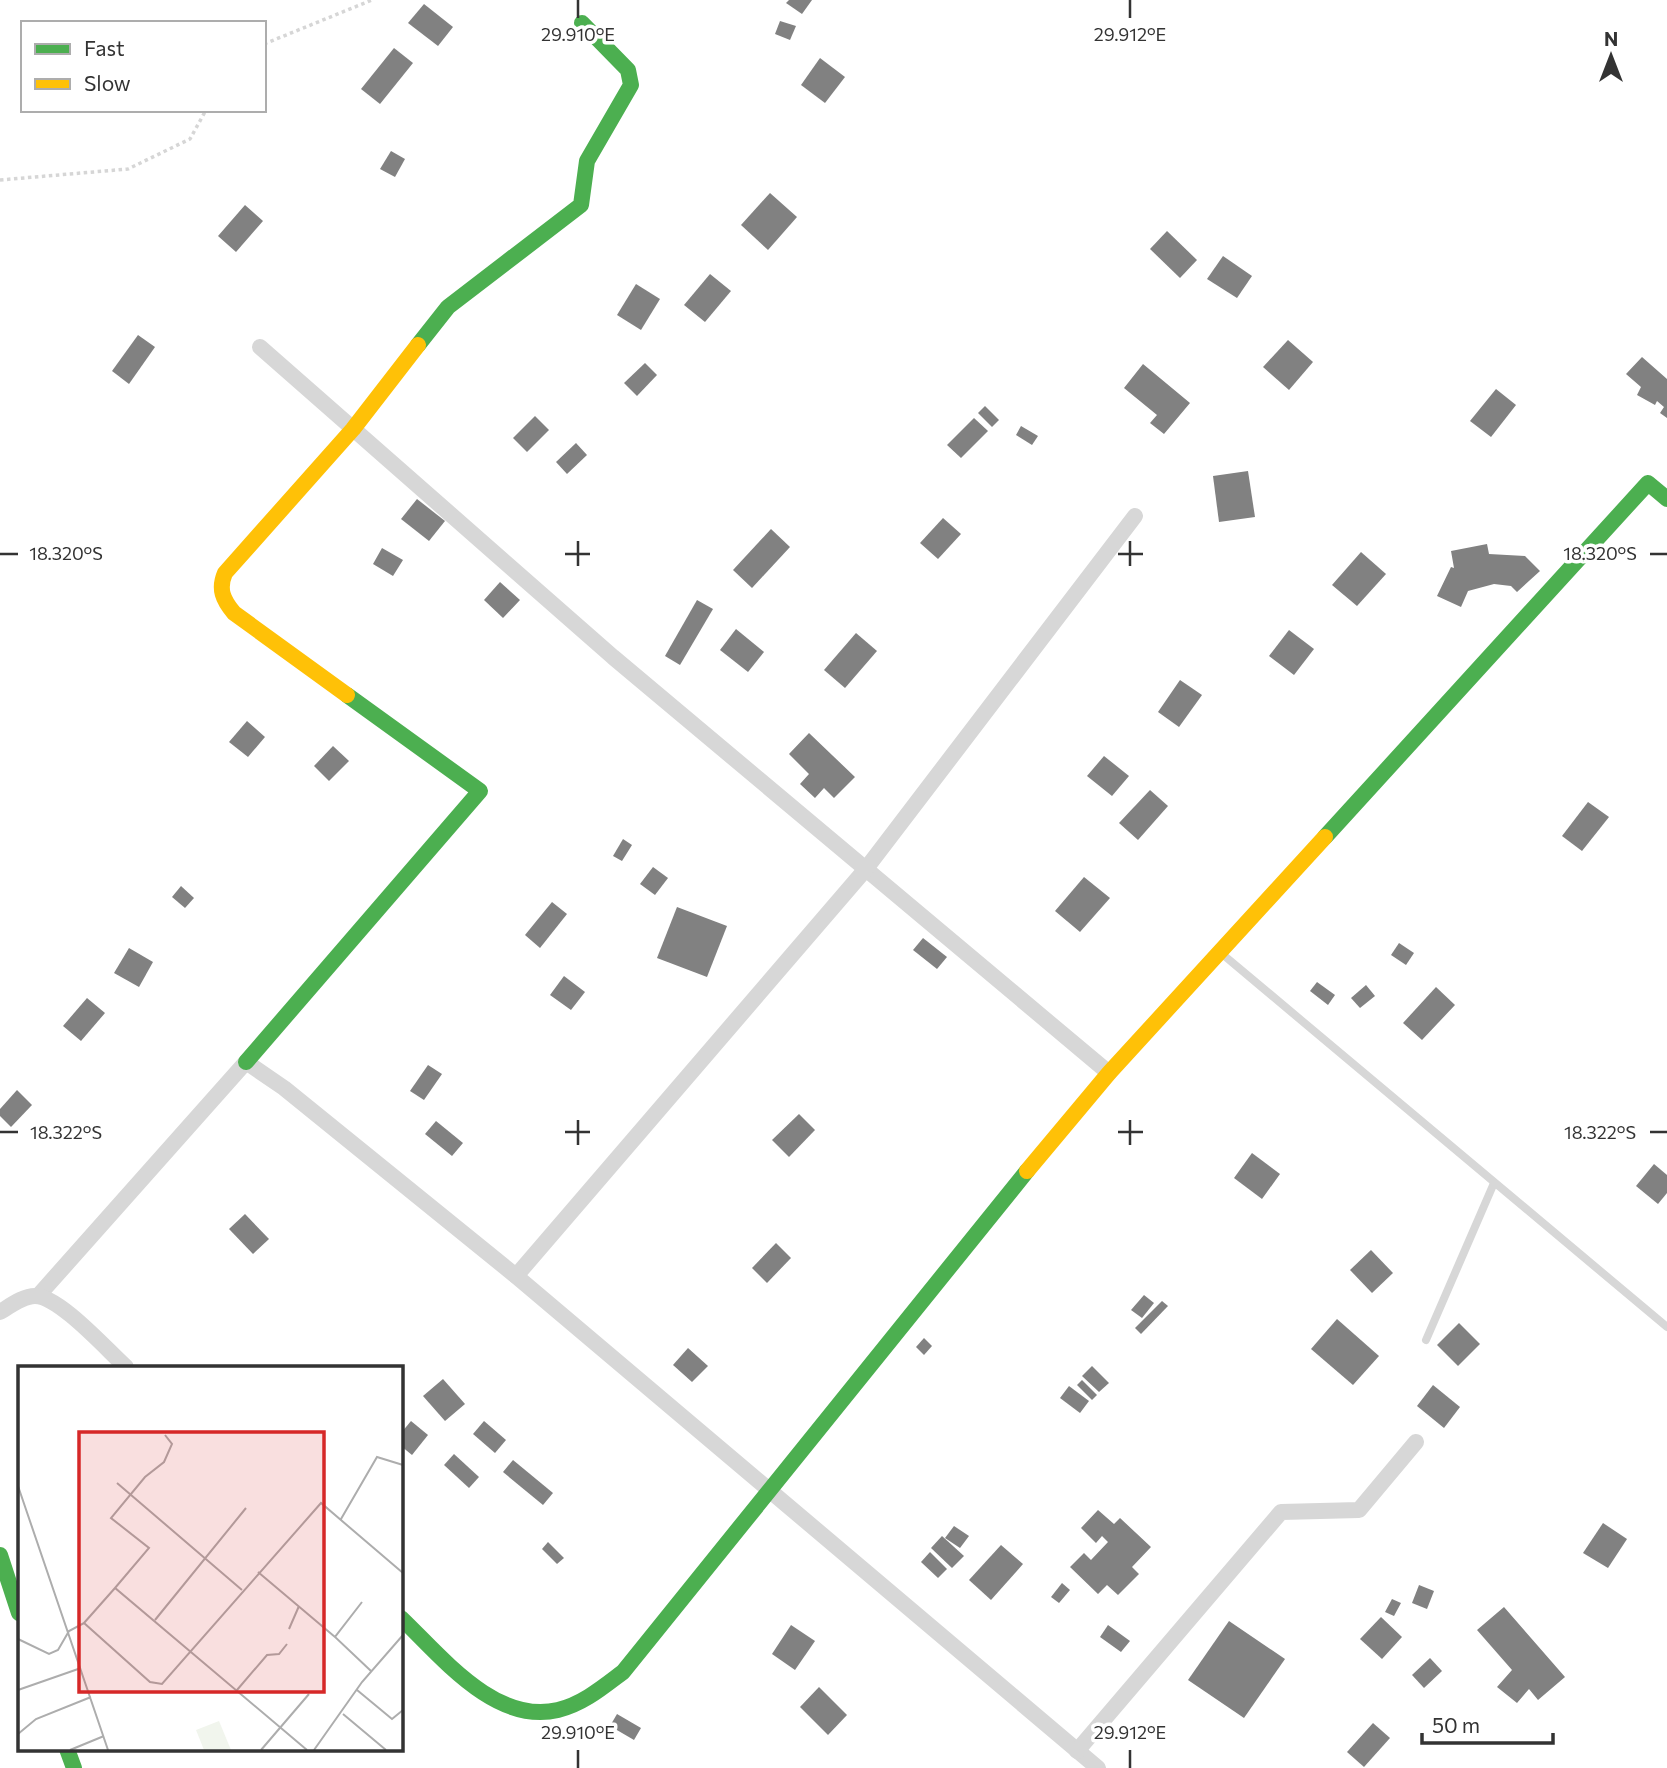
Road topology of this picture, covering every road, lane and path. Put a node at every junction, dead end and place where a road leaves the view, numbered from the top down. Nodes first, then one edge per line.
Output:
1 (372, 0) edge
2 (582, 23) dead end
3 (266, 43) edge
4 (205, 112) edge
5 (0, 180) edge
6 (260, 347) dead end
7 (353, 429) junction
8 (1667, 499) edge
9 (1135, 516) dead end
10 (866, 870) junction
11 (1220, 952) junction
12 (246, 1062) junction
13 (1109, 1073) junction
14 (1494, 1183) junction
15 (516, 1276) junction
16 (38, 1296) junction
17 (0, 1312) edge
18 (1667, 1327) edge
19 (1426, 1340) dead end
20 (125, 1366) edge
21 (1416, 1442) dead end
22 (768, 1491) junction
23 (0, 1555) edge
24 (12, 1607) edge
25 (402, 1619) edge
26 (67, 1750) edge
27 (1077, 1751) junction
28 (74, 1768) edge
29 (1098, 1768) edge

1 - 3 path
2 - 7 street
4 - 5 path
6 - 7 street
7 - 10 street
7 - 12 street
8 - 11 street
9 - 10 street
10 - 13 street
10 - 15 street
11 - 13 street
11 - 14 lane
12 - 15 street
12 - 16 street
13 - 22 street
14 - 18 lane
14 - 19 lane
15 - 22 street
16 - 17 street
16 - 20 street
21 - 27 street
22 - 25 street
22 - 27 street
23 - 24 street
26 - 28 street
27 - 29 street

